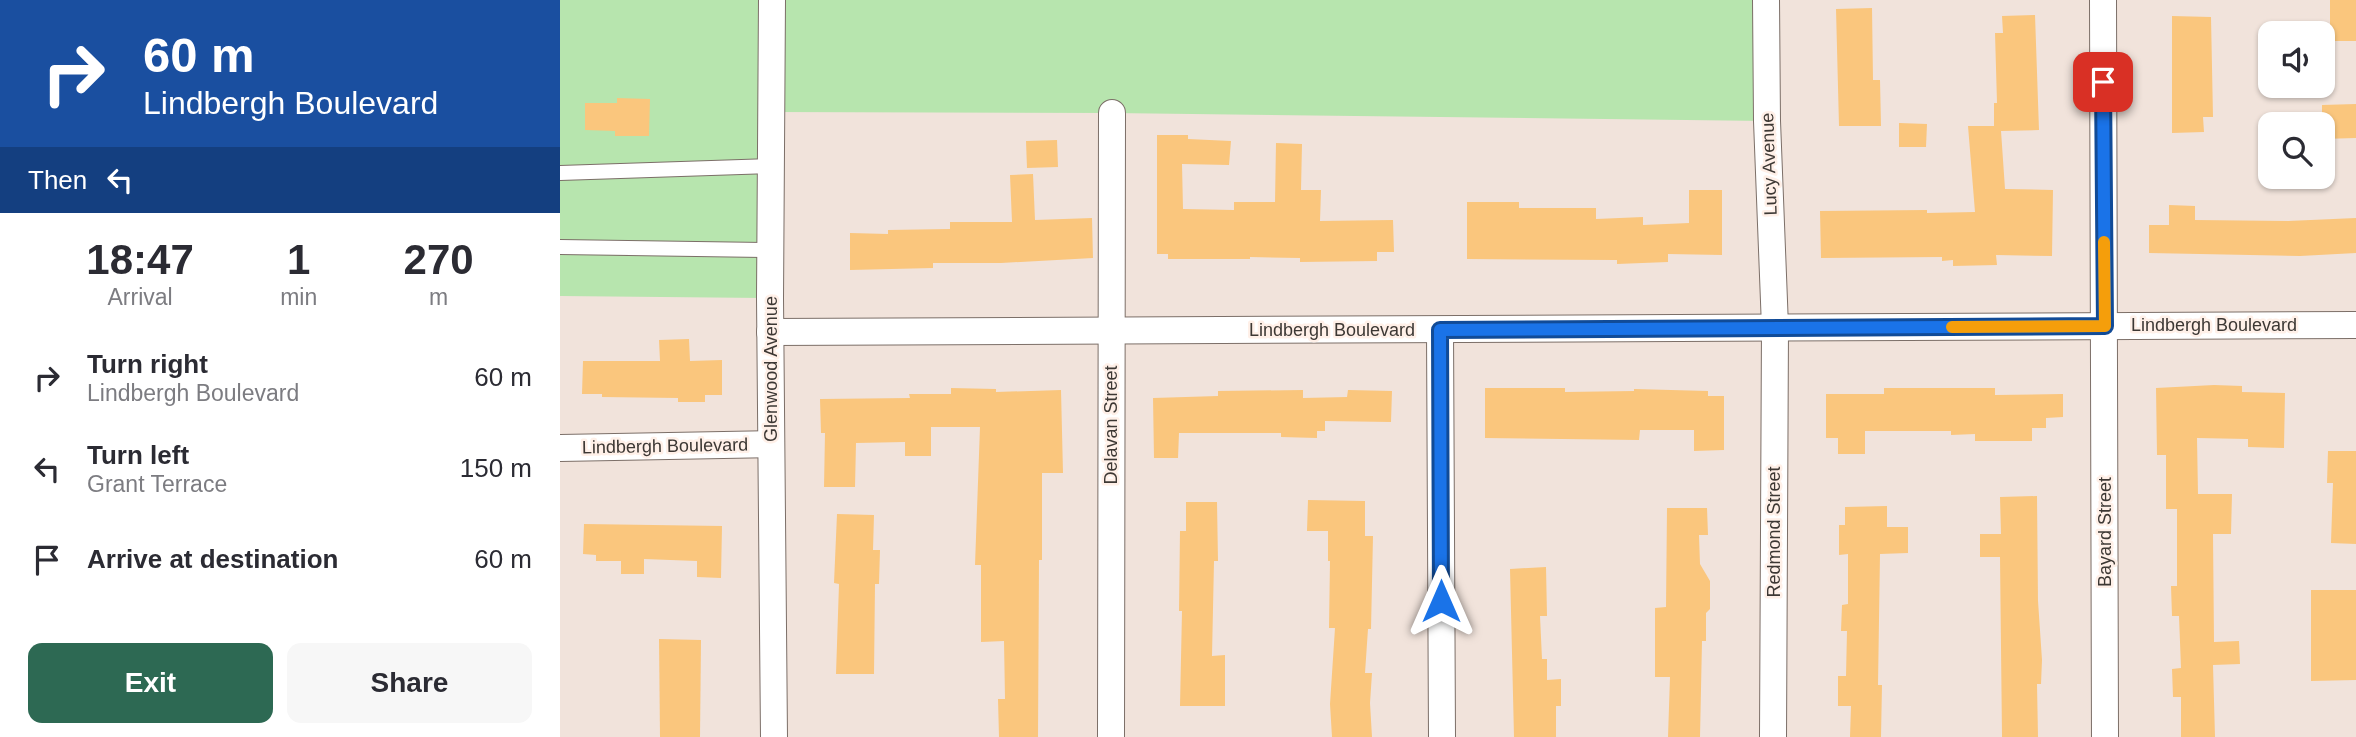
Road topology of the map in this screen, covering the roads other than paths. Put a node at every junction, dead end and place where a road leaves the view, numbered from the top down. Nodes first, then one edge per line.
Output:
1 (772, 0) edge
2 (1766, 0) edge
3 (2103, 0) edge
4 (1112, 113) dead end
5 (771, 166) junction
6 (560, 173) edge
7 (560, 247) edge
8 (771, 250) junction
9 (2356, 325) edge
10 (2105, 326) junction
11 (1775, 327) junction
12 (1440, 330) junction
13 (1111, 331) junction
14 (770, 332) junction
15 (771, 444) junction
16 (560, 448) edge
17 (774, 737) edge
18 (1111, 737) edge
19 (1442, 737) edge
20 (1773, 737) edge
21 (2105, 737) edge

1 - 5 street, Glenwood Avenue
2 - 11 street, Lucy Avenue
3 - 10 street, Bayard Street
4 - 13 street, Delavan Street
5 - 6 lane
5 - 8 street, Glenwood Avenue
7 - 8 lane
8 - 14 street, Glenwood Avenue
9 - 10 street, Lindbergh Boulevard
10 - 11 street, Lindbergh Boulevard
10 - 21 street, Bayard Street
11 - 12 street, Lindbergh Boulevard
11 - 20 street, Redmond Street
12 - 13 street, Lindbergh Boulevard
12 - 19 street
13 - 14 street, Lindbergh Boulevard
13 - 18 street, Delavan Street
14 - 15 street, Glenwood Avenue
15 - 16 street, Lindbergh Boulevard
15 - 17 street, Glenwood Avenue

